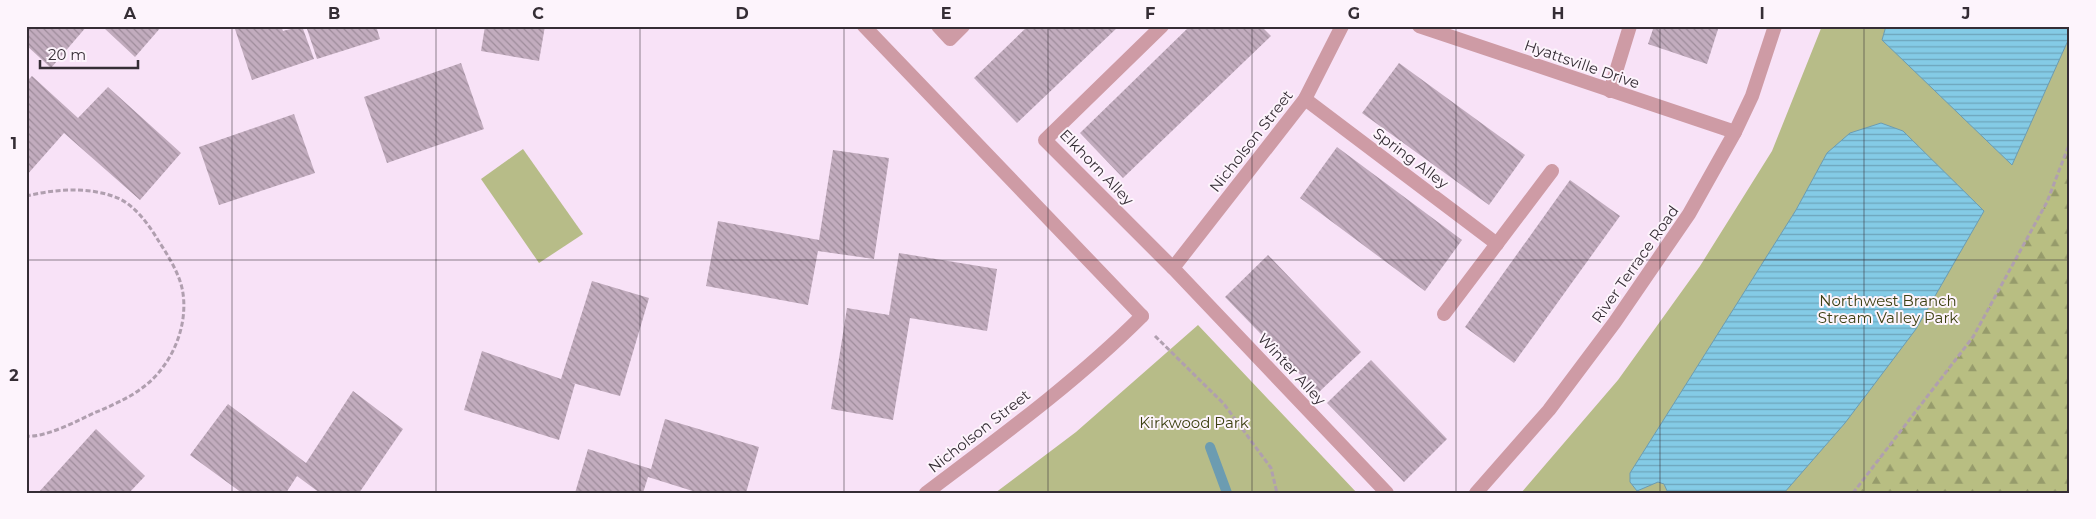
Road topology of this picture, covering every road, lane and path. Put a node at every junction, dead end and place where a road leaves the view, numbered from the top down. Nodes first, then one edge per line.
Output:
1 (864, 26) edge
2 (938, 26) edge
3 (963, 26) edge
4 (1162, 26) edge
5 (1342, 26) edge
6 (1419, 26) edge
7 (1630, 26) edge
8 (1775, 26) edge
9 (1610, 91) junction
10 (1304, 99) junction
11 (1735, 132) junction
12 (2070, 142) edge
13 (1552, 171) dead end
14 (26, 196) edge
15 (1497, 244) junction
16 (1173, 268) junction
17 (1444, 314) dead end
18 (1142, 316) junction
19 (26, 436) edge
20 (926, 493) edge
21 (1277, 493) edge
22 (1387, 493) edge
23 (1476, 493) edge
24 (1853, 493) edge

1 - 18 street
2 - 3 street
4 - 16 street, Elkhorn Alley
5 - 10 street, Nicholson Street
6 - 9 street, Hyattsville Drive
7 - 9 street
8 - 11 street, River Terrace Road
9 - 11 street, Hyattsville Drive
10 - 15 street, Spring Alley
10 - 16 street, Nicholson Street
11 - 23 street, River Terrace Road
12 - 24 path
13 - 15 street
14 - 19 path
15 - 17 street
16 - 22 street, Winter Alley
18 - 20 street, Nicholson Street
18 - 21 path

